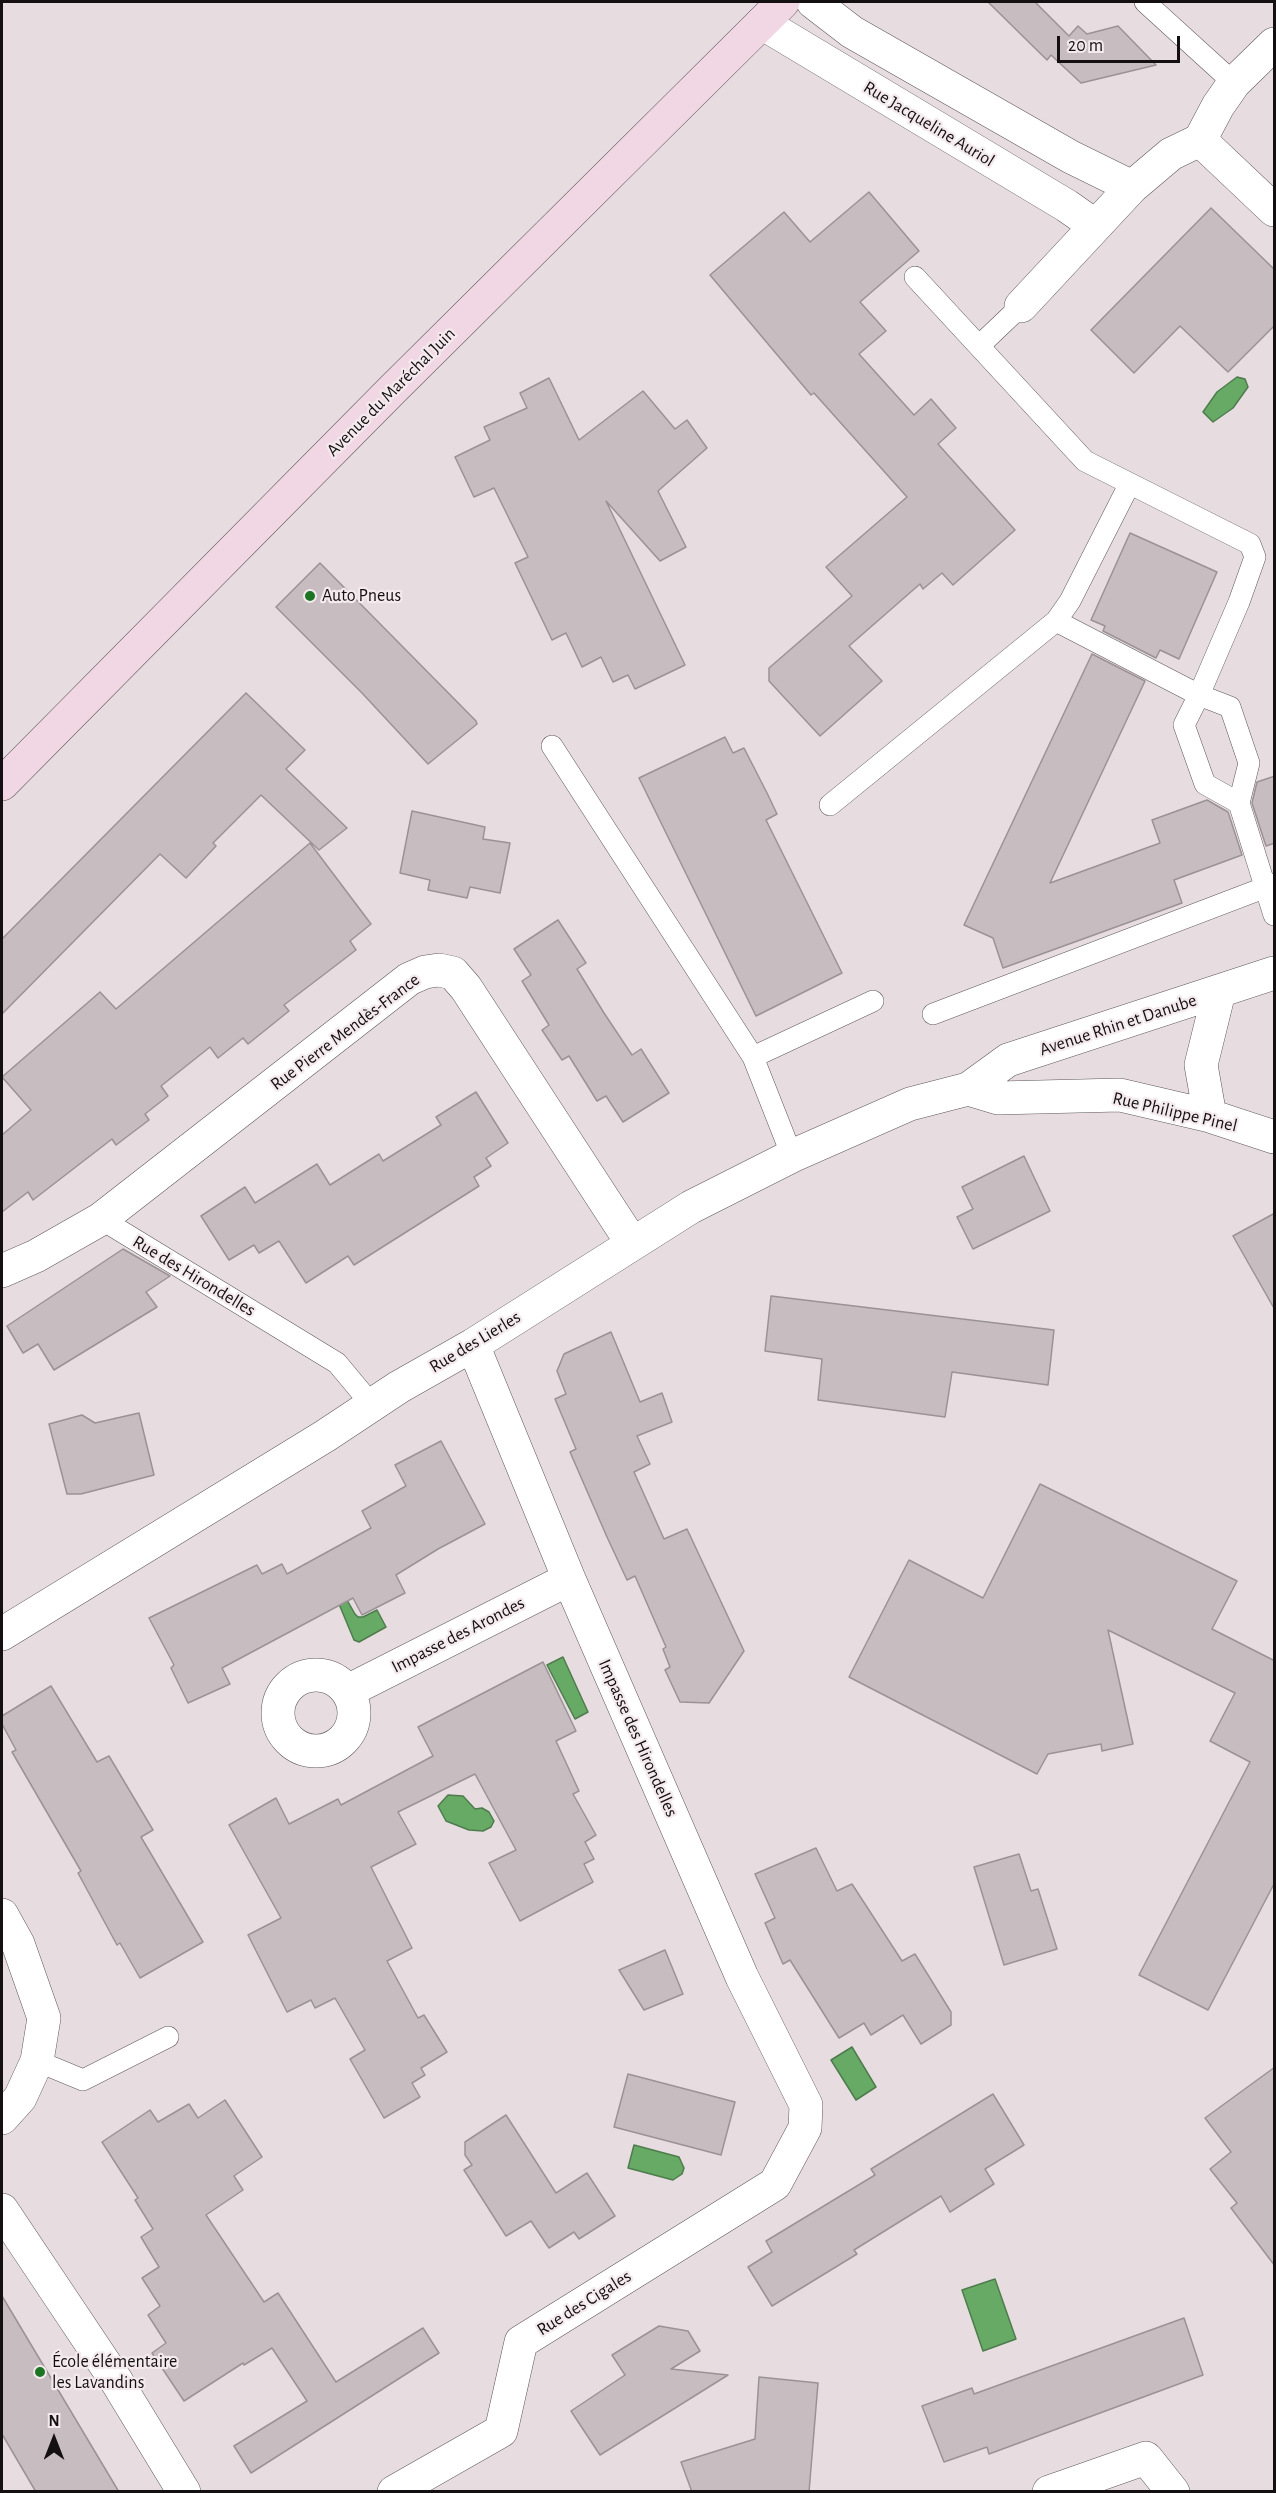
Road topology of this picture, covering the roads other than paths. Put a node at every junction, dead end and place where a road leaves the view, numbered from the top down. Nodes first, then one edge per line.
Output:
1 (813, 2) edge
2 (1145, 2) edge
3 (773, 12) edge
4 (1275, 44) edge
5 (1234, 83) junction
6 (1200, 140) junction
7 (1132, 187) junction
8 (1275, 210) edge
9 (1094, 225) junction
10 (915, 277) dead end
11 (1021, 306) joint
12 (979, 346) junction
13 (1129, 485) junction
14 (1056, 621) junction
15 (1199, 695) junction
16 (552, 746) dead end
17 (2, 784) edge
18 (1239, 803) junction
19 (830, 805) dead end
20 (1270, 885) edge
21 (1275, 915) edge
22 (1275, 974) edge
23 (1219, 992) junction
24 (873, 1000) dead end
25 (933, 1014) dead end
26 (753, 1057) junction
27 (968, 1089) junction
28 (1210, 1116) junction
29 (1275, 1137) edge
30 (792, 1156) junction
31 (101, 1219) junction
32 (632, 1243) junction
33 (2, 1271) edge
34 (473, 1345) junction
35 (372, 1405) junction
36 (569, 1579) junction
37 (2, 1634) edge
38 (348, 1691) dead end
39 (2, 1915) edge
40 (168, 2037) dead end
41 (37, 2061) junction
42 (2, 2118) edge
43 (805, 2128) joint
44 (2, 2210) edge
45 (184, 2492) edge
46 (394, 2492) edge
47 (1049, 2492) edge
48 (1173, 2492) edge

1 - 7 street
2 - 5 lane
3 - 9 street, Rue Jacqueline Auriol
3 - 17 main road, Avenue du Maréchal Juin
4 - 5 street
5 - 6 street
6 - 7 street
6 - 8 street
7 - 9 street
9 - 11 street
10 - 12 lane
11 - 12 lane
12 - 13 lane
13 - 14 lane
13 - 15 lane
14 - 15 lane
14 - 19 lane
15 - 18 lane
15 - 18 lane
16 - 26 lane
18 - 20 lane
20 - 21 lane
20 - 25 lane
22 - 23 street, Avenue Rhin et Danube
23 - 27 street, Avenue Rhin et Danube
23 - 28 street
24 - 26 lane
26 - 30 lane
27 - 28 street, Rue Philippe Pinel
27 - 30 street, Rue des Lierles
28 - 29 street, Rue Philippe Pinel
30 - 32 street, Rue des Lierles
31 - 32 street, Rue Pierre Mendès-France
31 - 33 street
31 - 35 lane, Rue des Hirondelles
32 - 34 street, Rue des Lierles
34 - 35 street, Rue des Lierles
34 - 36 street, Impasse des Hirondelles
35 - 37 street, Rue des Lierles
36 - 38 street, Impasse des Arondes
36 - 43 street, Impasse des Hirondelles
39 - 41 street
40 - 41 lane
41 - 42 street
43 - 46 street, Rue des Cigales
44 - 45 street
47 - 48 street

